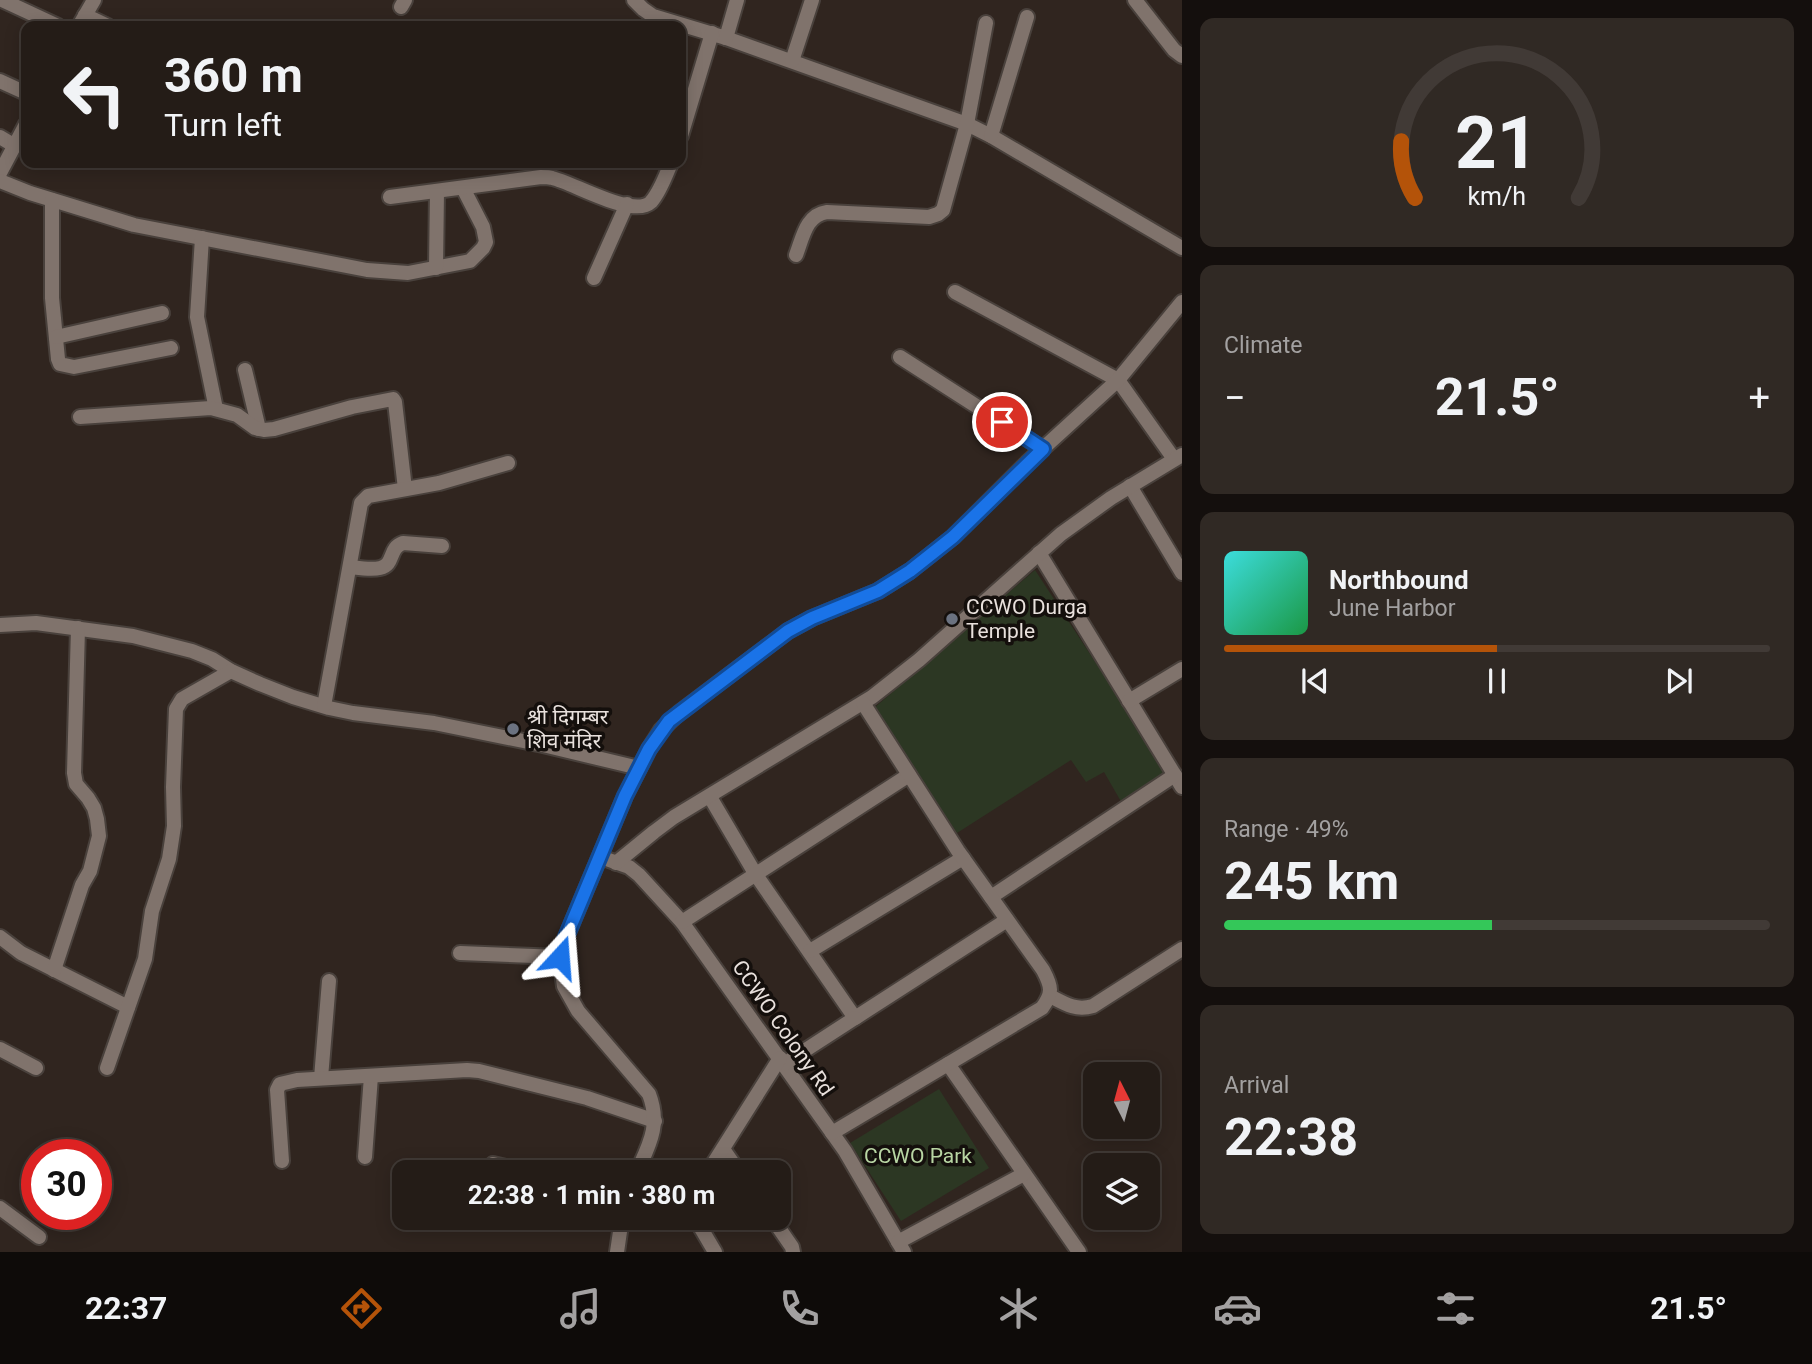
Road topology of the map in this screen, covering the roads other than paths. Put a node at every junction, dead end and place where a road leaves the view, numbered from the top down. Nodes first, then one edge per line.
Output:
1 (2, 0) edge
2 (94, 0) edge
3 (634, 0) edge
4 (737, 0) edge
5 (812, 0) edge
6 (1135, 0) edge
7 (1027, 17) dead end
8 (82, 20) edge
9 (47, 21) edge
10 (670, 21) edge
11 (986, 23) dead end
12 (686, 26) edge
13 (719, 36) junction
14 (1182, 56) edge
15 (792, 61) junction
16 (0, 80) edge
17 (21, 90) edge
18 (686, 123) edge
19 (967, 124) junction
20 (21, 134) edge
21 (991, 136) junction
22 (0, 137) edge
23 (15, 146) junction
24 (669, 168) edge
25 (0, 173) edge
26 (0, 181) edge
27 (463, 188) junction
28 (437, 191) junction
29 (390, 197) dead end
30 (52, 200) junction
31 (627, 204) junction
32 (202, 239) junction
33 (1182, 248) edge
34 (796, 255) dead end
35 (436, 268) junction
36 (594, 278) dead end
37 (955, 292) dead end
38 (1182, 302) edge
39 (162, 313) dead end
40 (1176, 320) edge
41 (56, 337) junction
42 (171, 348) dead end
43 (900, 357) dead end
44 (245, 370) dead end
45 (1118, 380) junction
46 (216, 409) junction
47 (80, 417) dead end
48 (259, 429) junction
49 (1043, 449) junction
50 (1178, 457) edge
51 (509, 463) dead end
52 (1130, 486) junction
53 (405, 489) junction
54 (442, 546) dead end
55 (1040, 553) junction
56 (350, 567) junction
57 (1182, 573) edge
58 (0, 625) edge
59 (78, 628) junction
60 (1182, 670) edge
61 (231, 671) junction
62 (1129, 701) junction
63 (863, 703) junction
64 (324, 706) junction
65 (639, 768) junction
66 (909, 775) junction
67 (1178, 781) edge
68 (710, 797) junction
69 (599, 857) junction
70 (964, 858) junction
71 (616, 863) junction
72 (756, 875) junction
73 (991, 897) junction
74 (1007, 920) junction
75 (682, 922) junction
76 (0, 938) edge
77 (1182, 949) edge
78 (810, 951) junction
79 (460, 953) dead end
80 (560, 957) junction
81 (54, 970) junction
82 (329, 981) dead end
83 (1051, 996) junction
84 (128, 1007) junction
85 (855, 1018) junction
86 (0, 1049) edge
87 (782, 1061) junction
88 (948, 1064) junction
89 (36, 1068) dead end
90 (107, 1068) dead end
91 (370, 1076) junction
92 (321, 1078) junction
93 (655, 1121) junction
94 (832, 1133) junction
95 (723, 1149) junction
96 (365, 1157) dead end
97 (642, 1160) edge
98 (716, 1160) edge
99 (731, 1160) edge
100 (282, 1161) dead end
101 (1024, 1174) junction
102 (0, 1208) edge
103 (620, 1230) edge
104 (702, 1230) edge
105 (780, 1230) edge
106 (39, 1237) dead end
107 (901, 1247) edge
108 (617, 1252) edge
109 (715, 1252) edge
110 (793, 1252) edge
111 (1079, 1252) edge

1 - 9 street
2 - 8 street
3 - 10 street
4 - 13 street
5 - 15 street
6 - 14 street
7 - 21 street
11 - 19 street
12 - 13 street
13 - 15 street
13 - 18 street
15 - 19 street
16 - 17 street
19 - 21 street
19 - 34 street
20 - 23 street
21 - 33 street
22 - 23 street
23 - 25 street
24 - 31 street
26 - 30 street
27 - 28 street
27 - 31 street
27 - 35 street
28 - 29 street
28 - 35 street
30 - 32 street
30 - 41 street
31 - 36 street
32 - 35 street
32 - 46 street
37 - 45 street
38 - 40 street
39 - 41 street
40 - 45 street
41 - 42 street
43 - 49 street
44 - 48 street
45 - 49 street
45 - 50 street
46 - 47 street
46 - 48 street
48 - 53 street
49 - 65 street
50 - 52 street
51 - 53 street
52 - 55 street
52 - 57 street
53 - 56 street
54 - 56 street
55 - 62 street
55 - 63 street
56 - 64 street
58 - 59 street
59 - 61 street
59 - 81 street
60 - 62 street
61 - 64 street
61 - 84 street
62 - 67 street
63 - 66 street
63 - 68 street
64 - 65 street
65 - 69 street
66 - 70 street
66 - 72 street
67 - 73 street
68 - 71 street
68 - 72 street
69 - 71 street, CCWO Colony Rd
69 - 80 street
70 - 73 street
70 - 78 street
71 - 75 street, CCWO Colony Rd
72 - 75 street
72 - 78 street
73 - 74 street
74 - 83 street
74 - 85 street
75 - 87 street, CCWO Colony Rd
76 - 81 street
77 - 83 street
78 - 85 street
79 - 80 street
80 - 93 street
81 - 84 street
82 - 92 street
83 - 88 street
84 - 90 street
85 - 87 street
86 - 89 street
87 - 94 street, CCWO Colony Rd
87 - 95 street
88 - 94 street
88 - 101 street
91 - 92 street
91 - 93 street
91 - 96 street
92 - 100 street
93 - 97 street
94 - 107 street, CCWO Colony Rd
95 - 98 street
95 - 99 street
101 - 107 street
101 - 111 street
102 - 106 street
103 - 108 street
104 - 109 street
105 - 110 street

